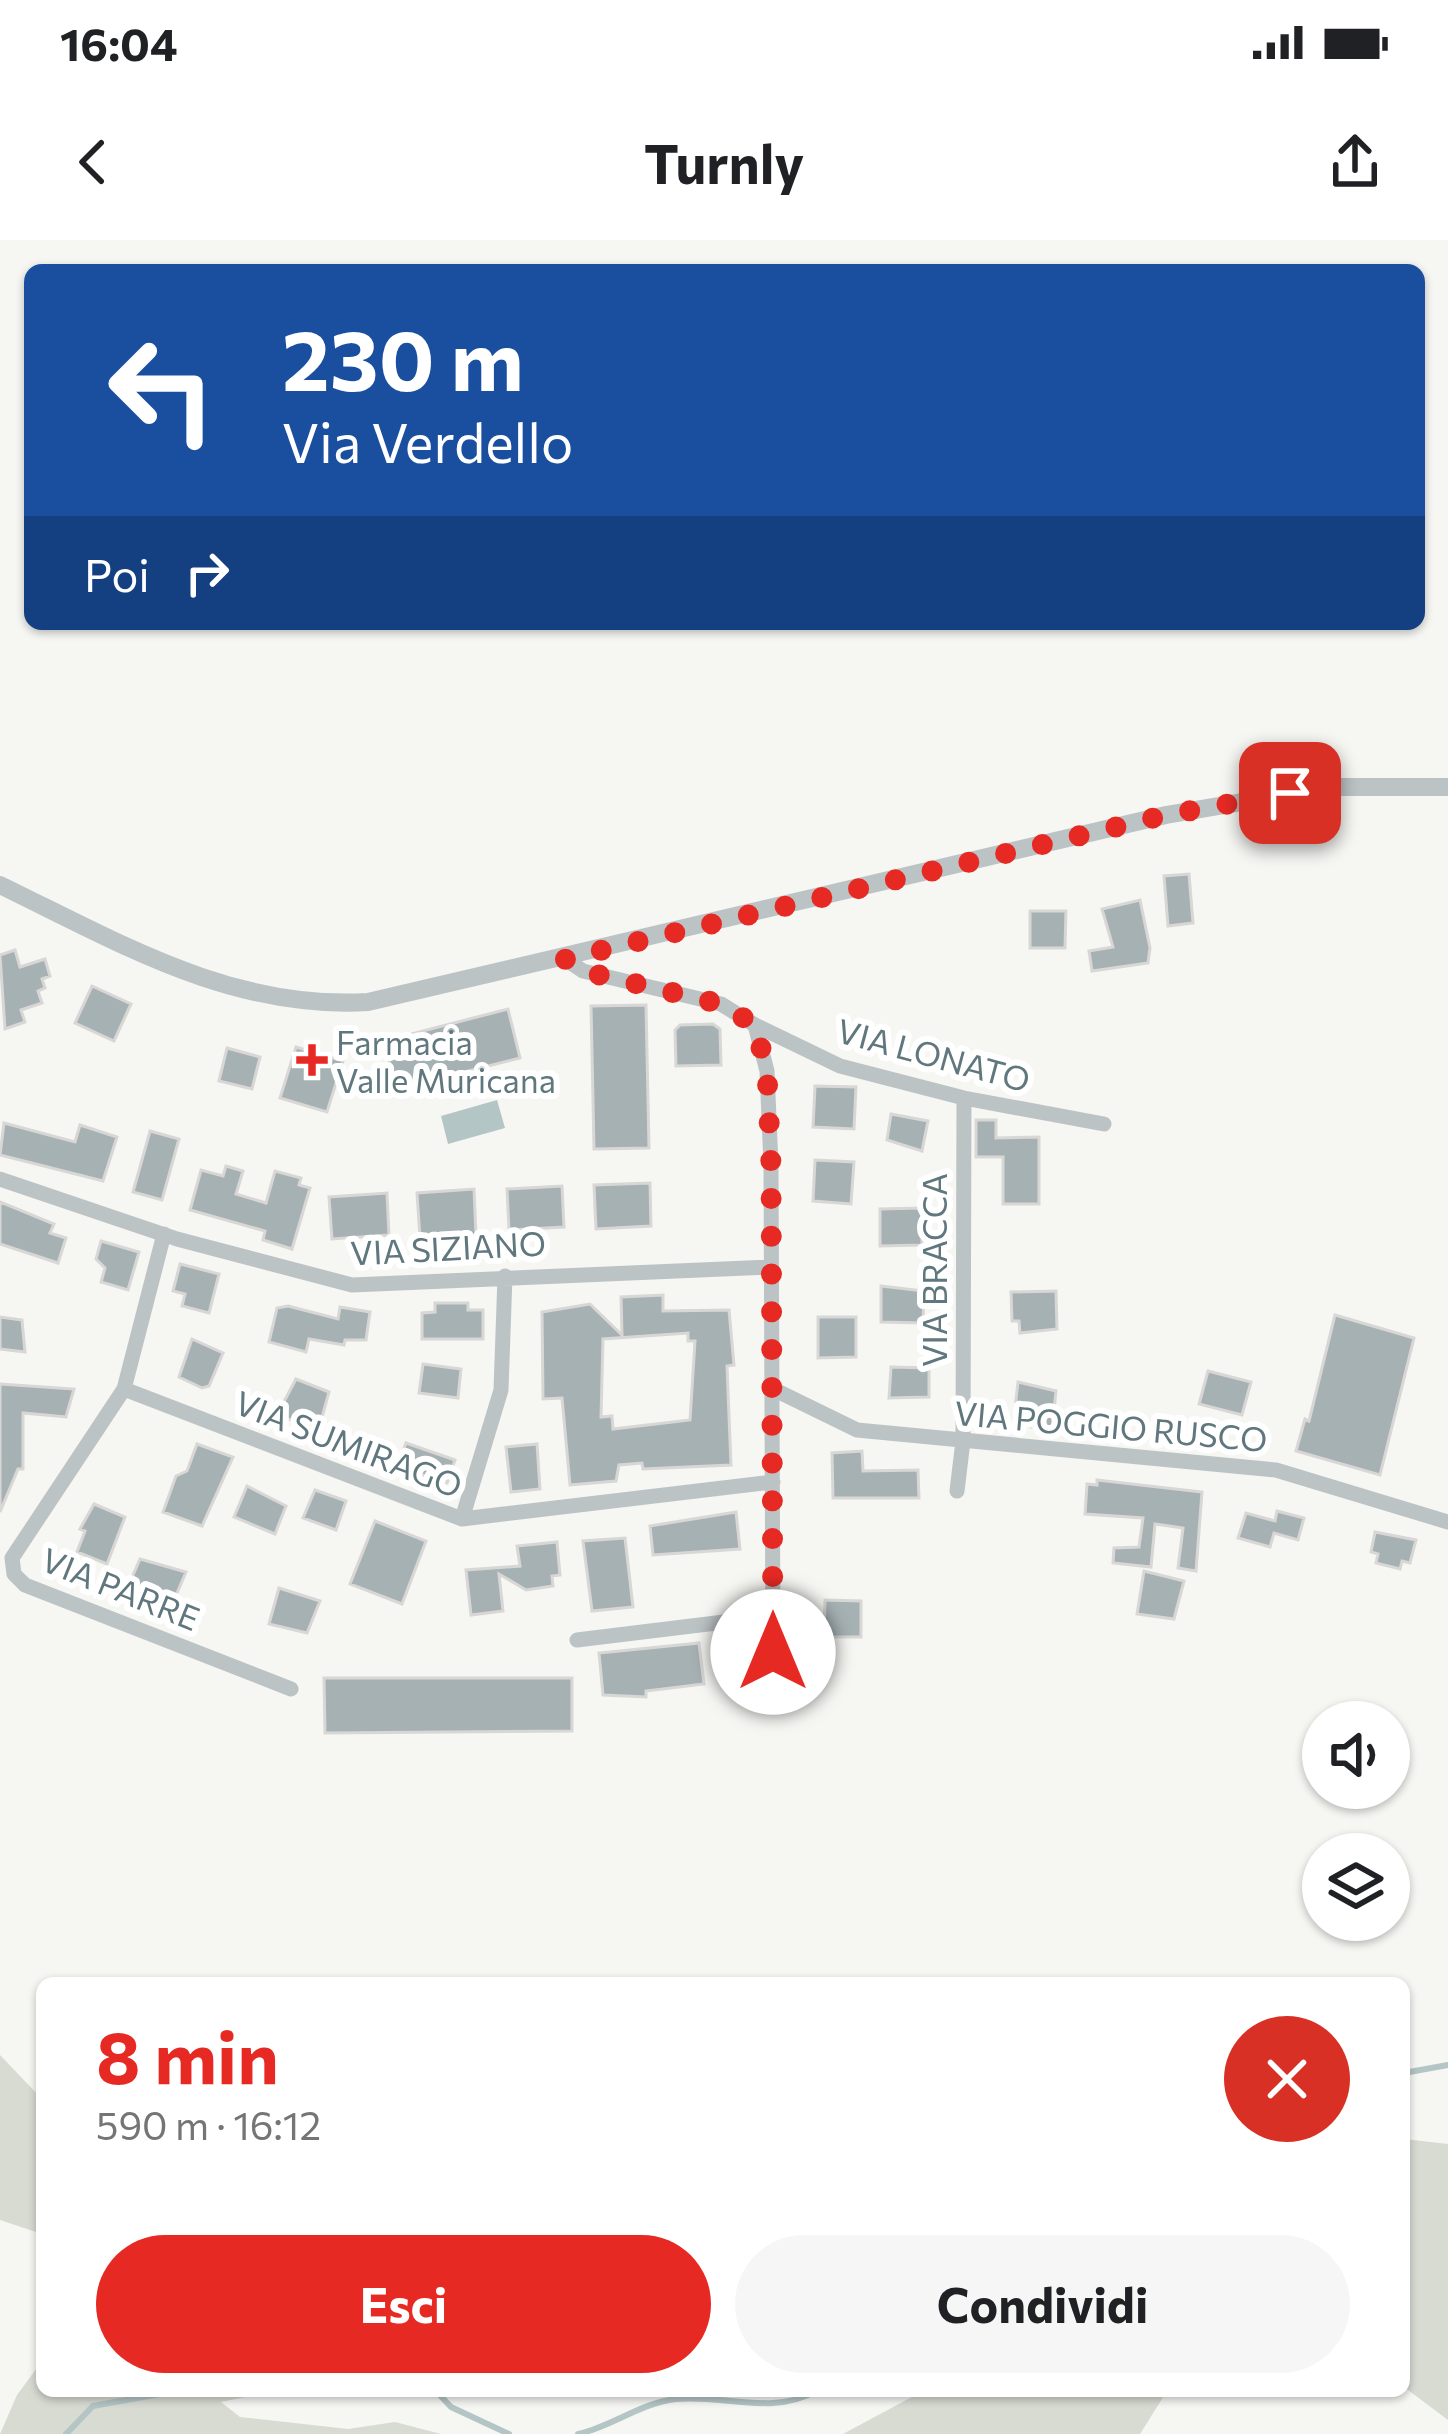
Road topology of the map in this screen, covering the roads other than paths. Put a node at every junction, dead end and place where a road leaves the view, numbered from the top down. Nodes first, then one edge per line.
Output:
1 (1448, 787) edge
2 (0, 885) edge
3 (565, 959) junction
4 (755, 1025) junction
5 (964, 1098) junction
6 (1104, 1124) dead end
7 (0, 1179) edge
8 (164, 1234) junction
9 (771, 1267) junction
10 (505, 1276) junction
11 (771, 1388) junction
12 (124, 1389) junction
13 (963, 1442) junction
14 (773, 1482) junction
15 (957, 1491) dead end
16 (463, 1519) junction
17 (1448, 1522) edge
18 (773, 1616) junction
19 (577, 1640) dead end
20 (773, 1652) dead end
21 (292, 1689) dead end

1 - 3 street
2 - 3 street
3 - 4 street, VIA LONATO
4 - 5 street, VIA LONATO
4 - 9 street
5 - 6 street, VIA LONATO
5 - 13 street, VIA BRACCA
7 - 8 street, VIA SIZIANO
8 - 10 street, VIA SIZIANO
8 - 12 street, VIA PARRE
9 - 10 street, VIA SIZIANO
9 - 11 street
10 - 16 street
11 - 13 street, VIA POGGIO RUSCO
11 - 14 street
12 - 16 street, VIA SUMIRAGO
12 - 21 street, VIA PARRE
13 - 15 street, VIA BRACCA
13 - 17 street, VIA POGGIO RUSCO
14 - 16 street, VIA SUMIRAGO
14 - 18 street
18 - 19 street
18 - 20 street

